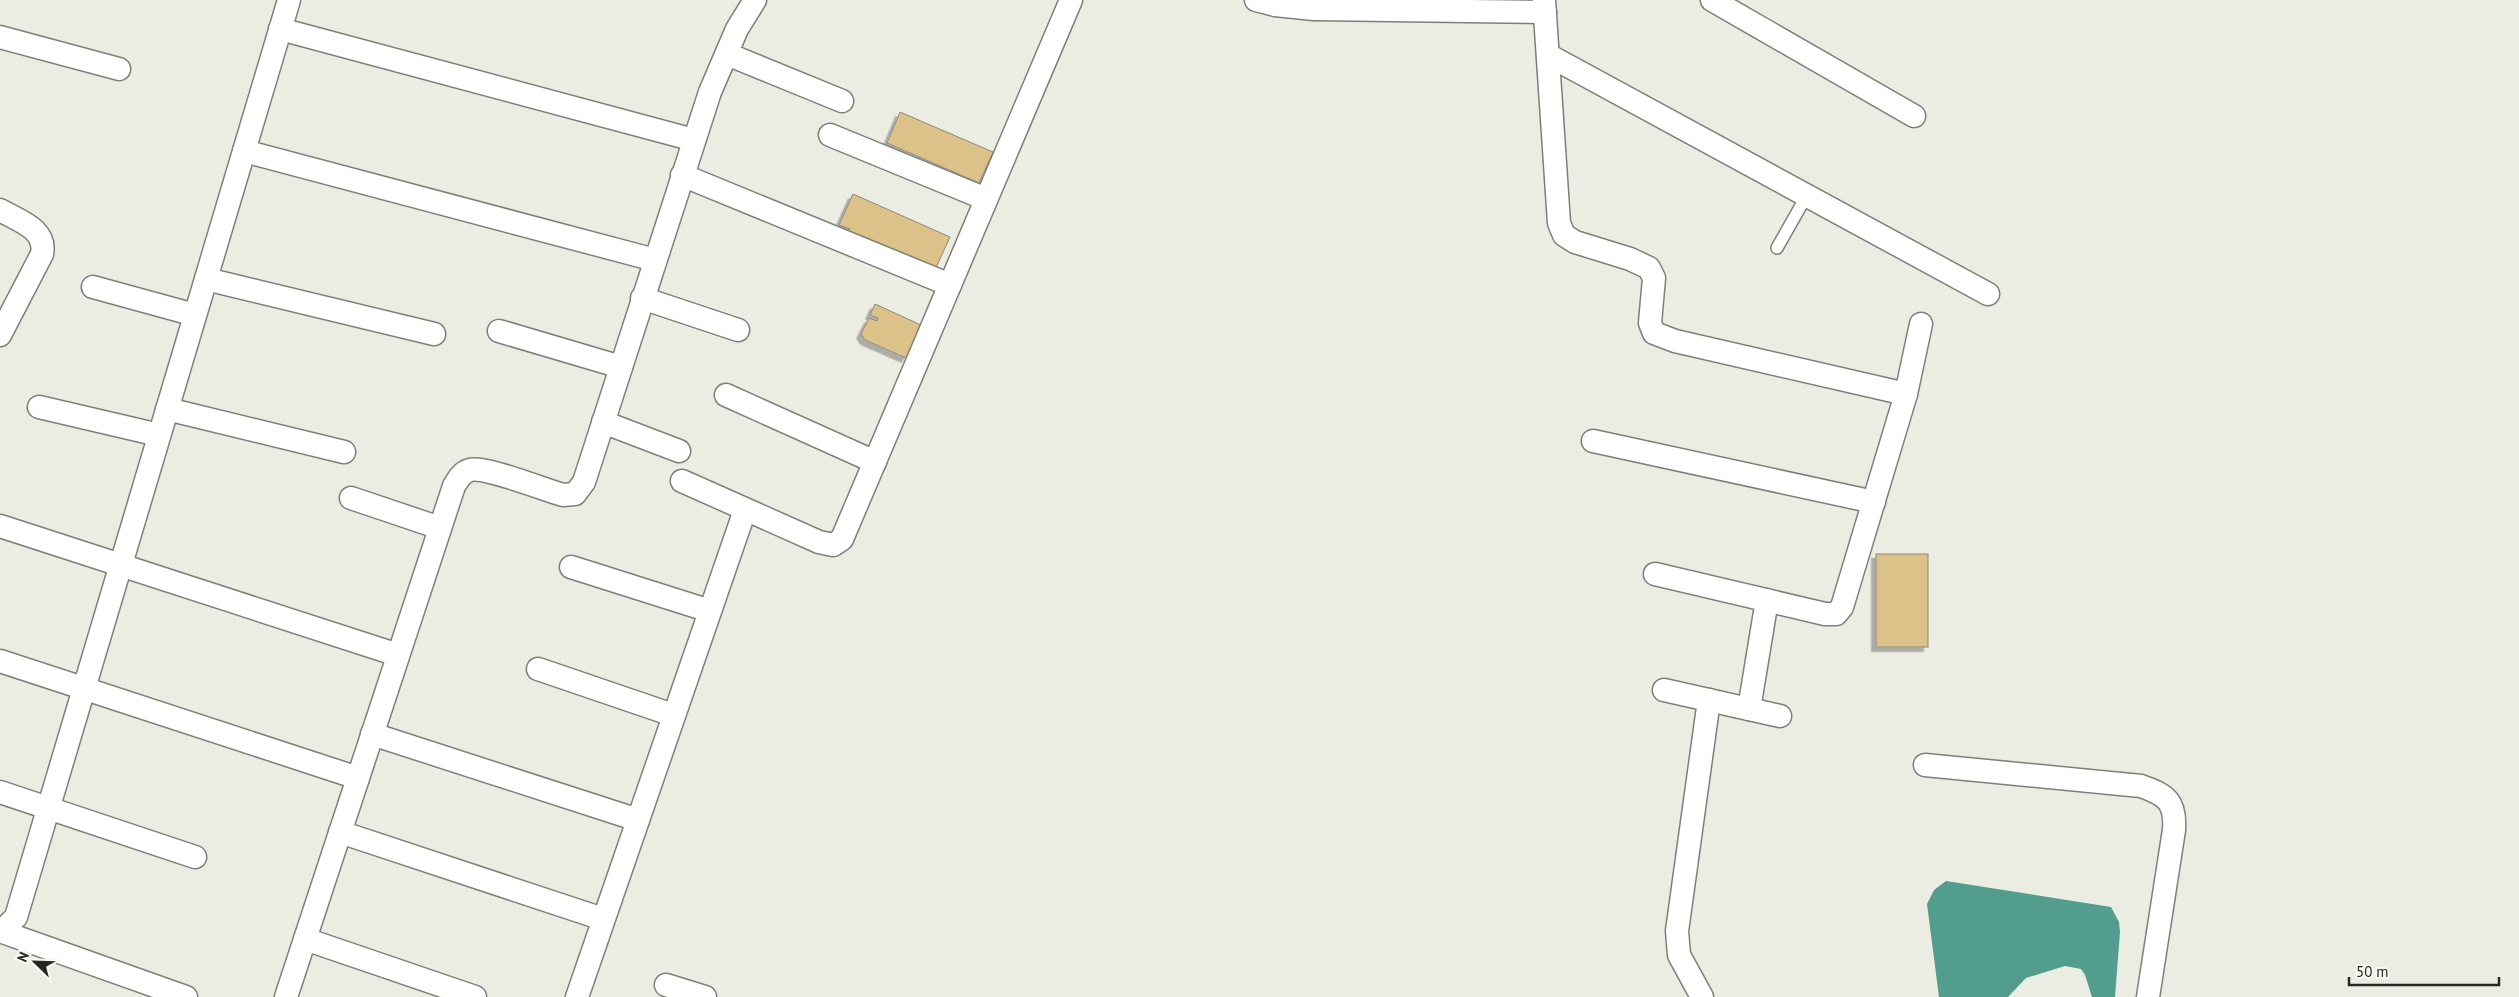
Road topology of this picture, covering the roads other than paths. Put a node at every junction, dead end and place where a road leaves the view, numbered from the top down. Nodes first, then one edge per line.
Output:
1 (289, 0) edge
2 (755, 0) edge
3 (1071, 0) edge
4 (1256, 0) edge
5 (1712, 0) edge
6 (1545, 6) edge
7 (280, 29) junction
8 (0, 37) edge
9 (727, 54) junction
10 (1548, 55) junction
11 (119, 69) dead end
12 (842, 101) dead end
13 (1914, 116) dead end
14 (830, 135) dead end
15 (694, 140) junction
16 (244, 151) junction
17 (682, 175) junction
18 (1807, 195) junction
19 (986, 200) junction
20 (0, 210) edge
21 (1777, 248) dead end
22 (655, 260) junction
23 (206, 279) junction
24 (950, 285) junction
25 (93, 287) dead end
26 (1988, 294) dead end
27 (642, 298) junction
28 (195, 316) junction
29 (3, 323) edge
30 (1921, 324) dead end
31 (738, 330) dead end
32 (499, 331) dead end
33 (434, 334) dead end
34 (620, 367) junction
35 (1906, 394) junction
36 (726, 395) dead end
37 (39, 407) dead end
38 (167, 409) junction
39 (603, 422) junction
40 (159, 435) junction
41 (1593, 441) dead end
42 (680, 451) dead end
43 (344, 452) dead end
44 (876, 462) junction
45 (682, 481) dead end
46 (351, 498) dead end
47 (1874, 502) junction
48 (745, 510) junction
49 (0, 526) edge
50 (440, 528) junction
51 (121, 564) junction
52 (571, 567) dead end
53 (1654, 574) dead end
54 (1767, 600) junction
55 (710, 611) junction
56 (398, 655) junction
57 (0, 661) edge
58 (538, 669) dead end
59 (84, 689) junction
60 (1664, 690) dead end
61 (1709, 700) junction
62 (1749, 709) junction
63 (673, 715) junction
64 (1780, 716) dead end
65 (372, 734) junction
66 (1925, 765) dead end
67 (358, 778) junction
68 (0, 792) edge
69 (49, 806) junction
70 (638, 820) junction
71 (340, 832) junction
72 (195, 857) dead end
73 (604, 919) junction
74 (0, 930) edge
75 (305, 939) junction
76 (666, 985) dead end
77 (186, 997) edge
78 (286, 997) edge
79 (475, 997) edge
80 (577, 997) edge
81 (705, 997) edge
82 (1702, 997) edge
83 (2148, 997) edge

1 - 7 street
2 - 9 street
3 - 19 street
4 - 6 street
5 - 13 street
6 - 10 street
7 - 15 street
7 - 16 street
8 - 11 street
9 - 12 street
9 - 15 street
10 - 18 street
10 - 35 street
14 - 19 street
15 - 17 street
16 - 22 street
16 - 23 street
17 - 22 street
17 - 24 street
18 - 21 lane
18 - 26 street
19 - 24 street
20 - 29 street
22 - 27 street
23 - 28 street
23 - 33 street
24 - 44 street
25 - 28 street
27 - 31 street
27 - 34 street
28 - 38 street
30 - 35 street
32 - 34 street
34 - 39 street
35 - 47 street
36 - 44 street
37 - 40 street
38 - 40 street
38 - 43 street
39 - 42 street
39 - 50 street
40 - 51 street
41 - 47 street
44 - 48 street
45 - 48 street
46 - 50 street
47 - 54 street
48 - 55 street
49 - 51 street
50 - 56 street
51 - 56 street
51 - 59 street
52 - 55 street
53 - 54 street
54 - 62 street
55 - 63 street
56 - 65 street
57 - 59 street
58 - 63 street
59 - 67 street
59 - 69 street
60 - 61 street
61 - 62 street
61 - 82 street
62 - 64 street
63 - 70 street
65 - 67 street
65 - 70 street
66 - 83 street
67 - 71 street
68 - 69 street
69 - 72 street
69 - 74 street
70 - 73 street
71 - 73 street
71 - 75 street
73 - 80 street
74 - 77 street
75 - 78 street
75 - 79 street
76 - 81 street

